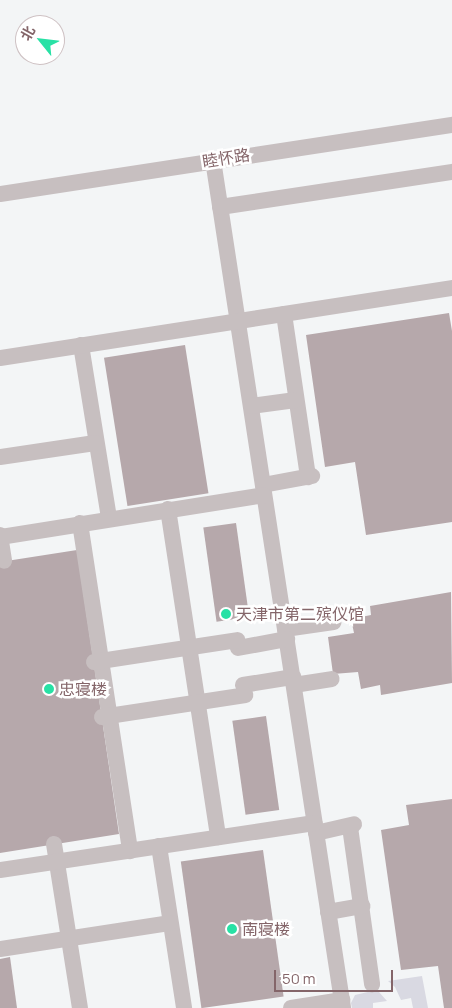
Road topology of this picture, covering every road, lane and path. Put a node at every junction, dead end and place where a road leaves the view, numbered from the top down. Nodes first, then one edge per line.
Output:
1 (452, 125) edge
2 (213, 160) junction
3 (452, 172) edge
4 (0, 194) edge
5 (220, 206) junction
6 (452, 288) edge
7 (284, 314) junction
8 (238, 321) junction
9 (81, 345) junction
10 (0, 358) edge
11 (296, 400) junction
12 (251, 406) junction
13 (95, 443) junction
14 (0, 458) edge
15 (264, 490) junction
16 (168, 509) junction
17 (109, 518) junction
18 (80, 523) junction
19 (0, 536) edge
20 (4, 561) dead end
21 (334, 622) dead end
22 (286, 634) junction
23 (189, 647) junction
24 (98, 661) junction
25 (332, 679) dead end
26 (293, 681) junction
27 (197, 702) junction
28 (106, 717) junction
29 (316, 828) junction
30 (218, 837) junction
31 (54, 844) dead end
32 (159, 846) junction
33 (130, 851) junction
34 (57, 862) junction
35 (0, 870) edge
36 (362, 906) junction
37 (328, 912) junction
38 (169, 923) junction
39 (68, 938) junction
40 (0, 949) edge
41 (372, 984) dead end
42 (343, 1004) edge
43 (80, 1008) edge
44 (184, 1008) edge
45 (291, 1008) edge

1 - 2 street, 睦怀路
2 - 4 street, 睦怀路
2 - 5 street
3 - 5 street
5 - 8 street
6 - 7 street
7 - 8 street
7 - 11 street
8 - 9 street
8 - 12 street
9 - 10 street
9 - 13 street
11 - 12 street
11 - 15 street
12 - 15 street
13 - 14 street
13 - 17 street
15 - 16 street
15 - 22 street
16 - 17 street
16 - 23 street
17 - 18 street
18 - 19 street
18 - 24 street
19 - 20 street
21 - 22 street
22 - 23 street
22 - 26 street
23 - 24 street
23 - 27 street
24 - 28 street
25 - 26 street
26 - 27 street
26 - 29 street
27 - 28 street
27 - 30 street
28 - 33 street
29 - 30 street
29 - 36 street
29 - 37 street
30 - 32 street
31 - 34 street
32 - 33 street
32 - 38 street
33 - 34 street
34 - 35 street
34 - 39 street
36 - 37 street
36 - 41 street
37 - 42 street
38 - 39 street
38 - 44 street
39 - 40 street
39 - 43 street
42 - 45 street

